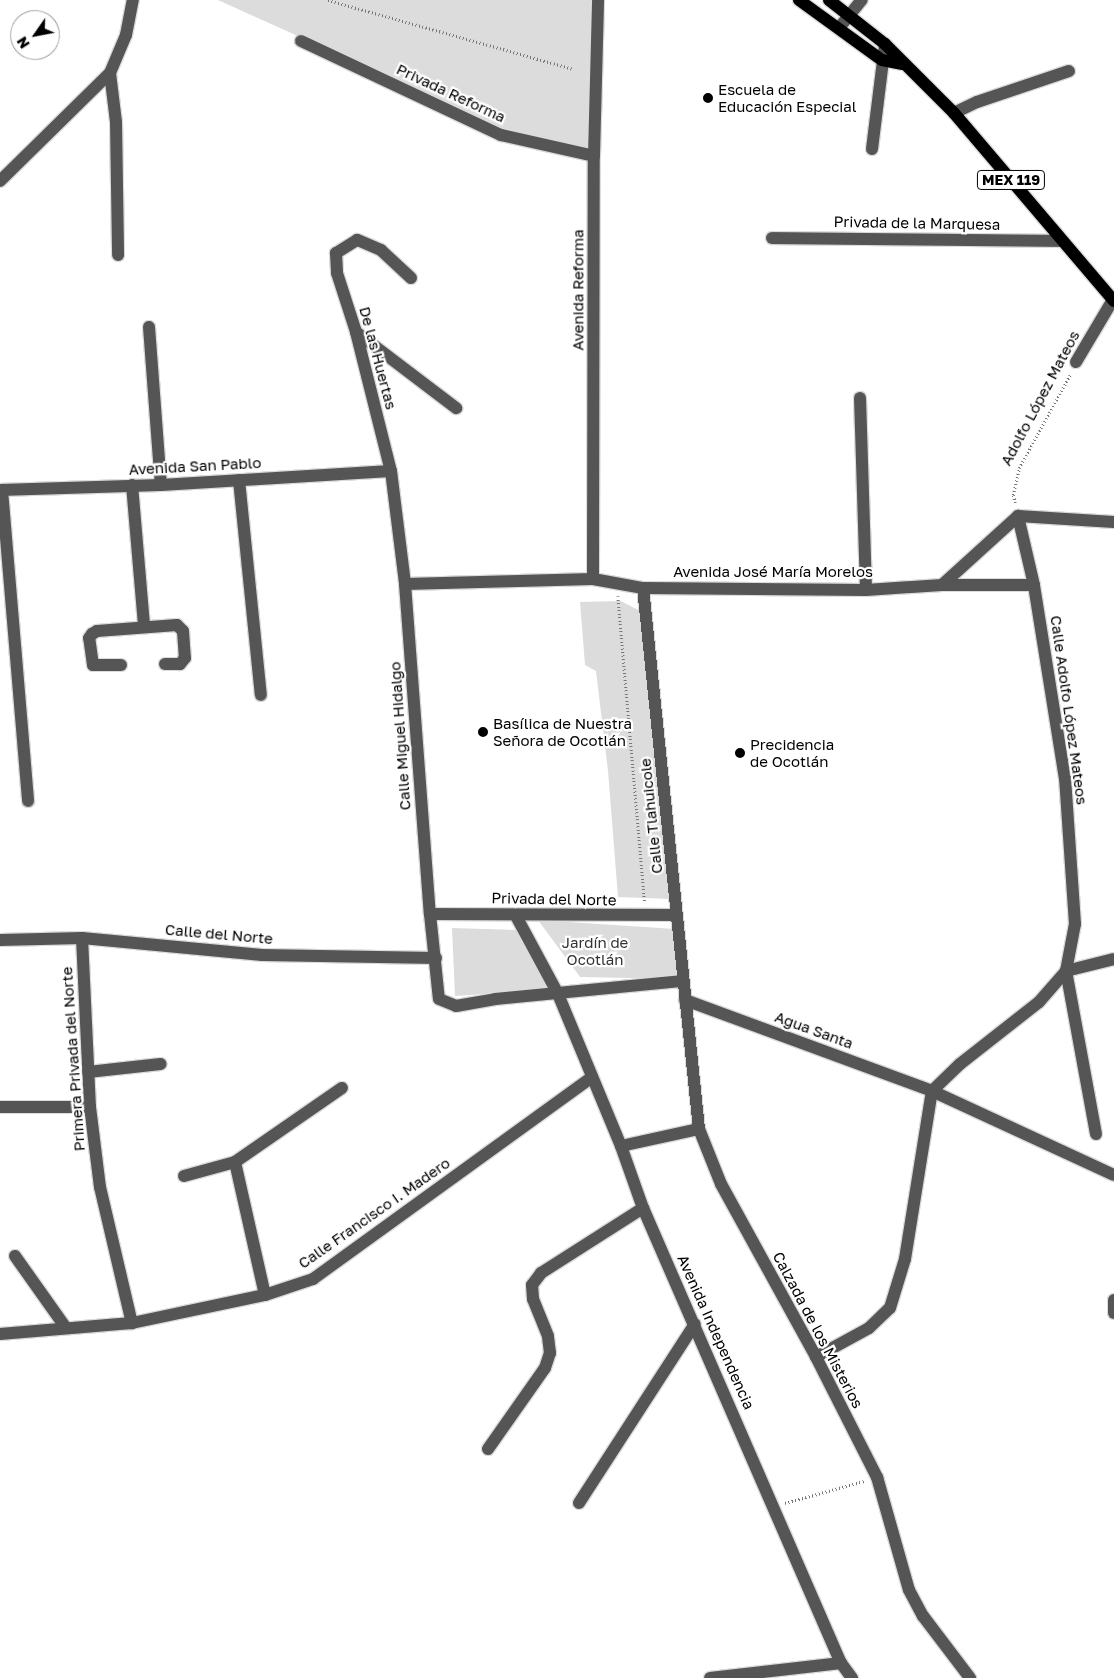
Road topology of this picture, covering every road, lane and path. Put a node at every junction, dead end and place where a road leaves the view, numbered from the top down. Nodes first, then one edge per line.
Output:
1 (133, 0) edge
2 (328, 0) edge
3 (598, 0) edge
4 (799, 0) edge
5 (829, 0) edge
6 (862, 0) edge
7 (850, 16) junction
8 (839, 28) junction
9 (301, 41) dead end
10 (885, 44) junction
11 (882, 60) junction
12 (903, 64) junction
13 (574, 69) dead end
14 (1069, 71) dead end
15 (110, 73) junction
16 (954, 113) junction
17 (872, 149) dead end
18 (594, 156) junction
19 (0, 181) edge
20 (772, 238) dead end
21 (1062, 241) junction
22 (118, 255) dead end
23 (411, 278) dead end
24 (1114, 300) edge
25 (149, 327) dead end
26 (356, 332) junction
27 (1076, 362) joint
28 (860, 398) dead end
29 (456, 408) dead end
30 (391, 471) junction
31 (238, 480) junction
32 (132, 485) junction
33 (161, 485) junction
34 (1, 490) edge
35 (1018, 516) junction
36 (1114, 522) edge
37 (592, 579) junction
38 (616, 582) junction
39 (405, 584) junction
40 (942, 585) junction
41 (1034, 585) junction
42 (643, 588) junction
43 (866, 590) junction
44 (144, 626) junction
45 (165, 664) dead end
46 (121, 665) dead end
47 (261, 695) dead end
48 (28, 801) dead end
49 (430, 914) junction
50 (516, 916) junction
51 (646, 916) junction
52 (677, 916) junction
53 (82, 938) junction
54 (0, 940) edge
55 (436, 958) junction
56 (1114, 959) edge
57 (1066, 971) junction
58 (683, 981) junction
59 (558, 994) junction
60 (685, 1000) junction
61 (161, 1064) dead end
62 (88, 1072) junction
63 (592, 1077) junction
64 (342, 1088) dead end
65 (932, 1091) junction
66 (0, 1107) edge
67 (90, 1107) junction
68 (699, 1129) junction
69 (1096, 1134) dead end
70 (621, 1146) junction
71 (235, 1162) junction
72 (1114, 1175) edge
73 (184, 1176) dead end
74 (644, 1208) junction
75 (15, 1256) dead end
76 (265, 1295) junction
77 (1114, 1300) edge
78 (1114, 1313) edge
79 (132, 1323) junction
80 (695, 1324) junction
81 (66, 1328) junction
82 (0, 1334) edge
83 (816, 1357) junction
84 (488, 1449) dead end
85 (877, 1477) junction
86 (579, 1503) dead end
87 (774, 1507) junction
88 (841, 1663) junction
89 (723, 1677) edge
90 (710, 1678) edge
91 (852, 1678) edge
92 (970, 1678) edge

1 - 15 street
2 - 13 path
3 - 18 street, Avenida Reforma
4 - 8 main road
5 - 7 main road, MEX 119
6 - 7 street
7 - 8 street
7 - 10 main road, MEX 119
8 - 11 main road
9 - 18 street, Privada Reforma
10 - 11 street
10 - 12 main road, MEX 119
11 - 12 main road
11 - 17 street
12 - 16 main road, MEX 119
14 - 16 street
15 - 19 street
15 - 22 street
16 - 21 main road, MEX 119
18 - 37 street, Avenida Reforma
20 - 21 street, Privada de la Marquesa
21 - 24 main road, MEX 119
23 - 26 street, De las Huertas
24 - 27 street, Adolfo López Mateos
25 - 33 street
26 - 29 street
26 - 30 street, De las Huertas
27 - 35 path, Adolfo López Mateos
28 - 43 street
30 - 31 street, Avenida San Pablo
30 - 39 street, Calle Miguel Hidalgo
31 - 33 street, Avenida San Pablo
31 - 47 street
32 - 33 street, Avenida San Pablo
32 - 34 street, Avenida San Pablo
32 - 44 street
34 - 48 street
35 - 36 street
35 - 40 street
35 - 41 street, Calle Adolfo López Mateos
37 - 38 street, Avenida José María Morelos
37 - 39 street, Avenida José María Morelos
38 - 42 street, Avenida José María Morelos
38 - 51 path
39 - 49 street, Calle Miguel Hidalgo
40 - 41 street, Avenida José María Morelos
40 - 43 street, Avenida José María Morelos
41 - 57 street, Calle Adolfo López Mateos
42 - 43 street, Avenida José María Morelos
42 - 52 street, Calle Tlahuicole
44 - 45 street
44 - 46 street
49 - 50 street, Privada del Norte
49 - 55 street, Calle Miguel Hidalgo
50 - 51 street, Privada del Norte
50 - 59 street, Avenida Independencia
51 - 52 street, Privada del Norte
52 - 58 street, Calle Tlahuicole
53 - 54 street, Calle del Norte
53 - 55 street, Calle del Norte
53 - 62 street, Primera Privada del Norte
55 - 59 street, Calle Miguel Hidalgo
56 - 57 street
57 - 65 street
57 - 69 street, Calle Adolfo López Mateos
58 - 59 street
58 - 60 street, Calzada de los Misterios
59 - 63 street, Avenida Independencia
60 - 65 street, Agua Santa
60 - 68 street, Calzada de los Misterios
61 - 62 street
62 - 67 street, Primera Privada del Norte
63 - 70 street, Avenida Independencia
63 - 76 street, Calle Francisco I. Madero
64 - 71 street
65 - 72 street, Agua Santa
65 - 83 street
66 - 67 street
67 - 79 street, Primera Privada del Norte
68 - 70 street
68 - 83 street, Calzada de los Misterios
70 - 74 street, Avenida Independencia
71 - 73 street
71 - 76 street
74 - 80 street, Avenida Independencia
74 - 84 street
75 - 81 street
76 - 79 street, Calle Francisco I. Madero
77 - 78 street
79 - 81 street, Calle Francisco I. Madero
80 - 86 street
80 - 87 street, Avenida Independencia
81 - 82 street, Calle Francisco I. Madero
83 - 85 street, Calzada de los Misterios
85 - 87 path
85 - 92 street, Calzada de los Misterios
87 - 88 street, Avenida Independencia
88 - 89 street
88 - 91 street, Avenida Independencia
89 - 90 street

